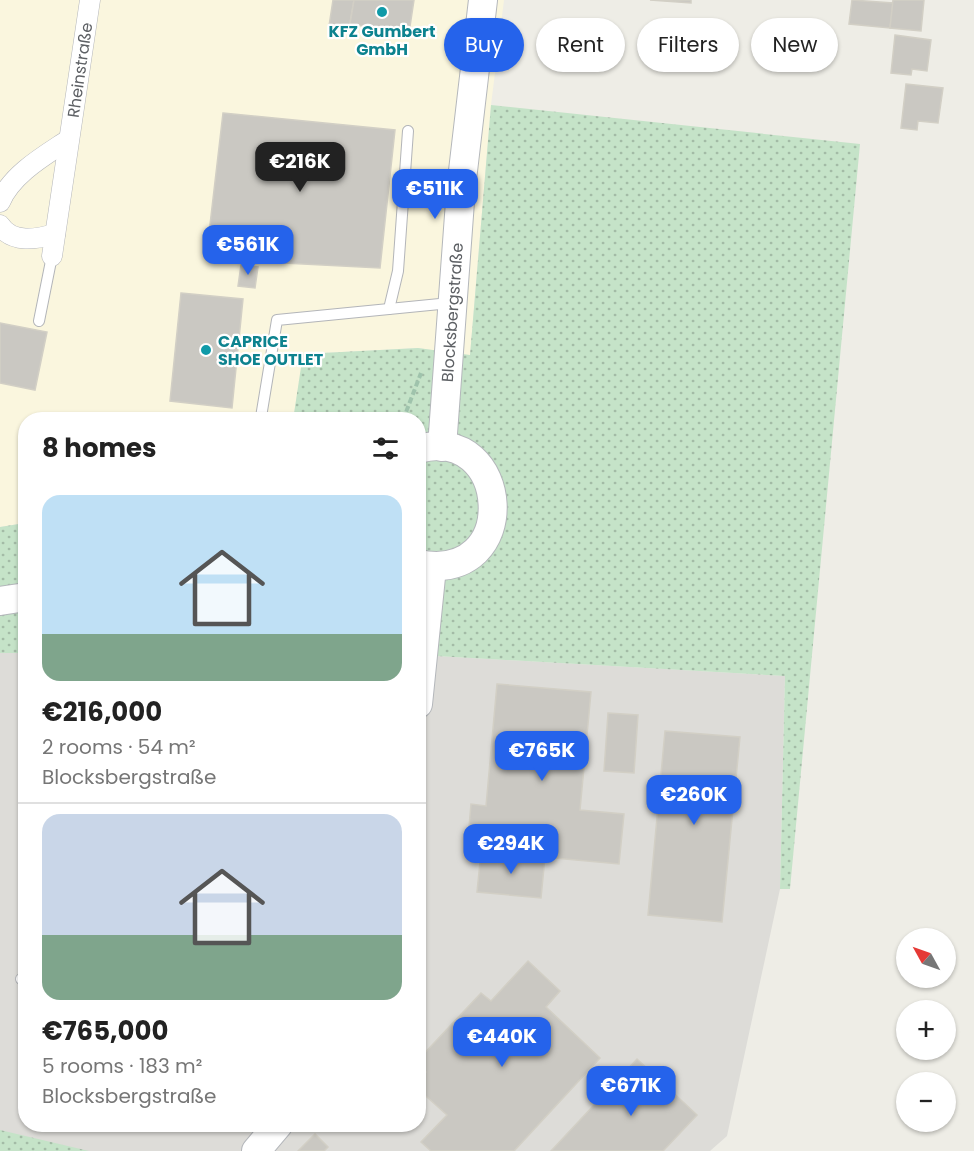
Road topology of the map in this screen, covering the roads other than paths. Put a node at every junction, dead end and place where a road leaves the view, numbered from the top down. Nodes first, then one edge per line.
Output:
1 (90, 0) edge
2 (483, 0) edge
3 (408, 132) dead end
4 (68, 140) junction
5 (0, 202) edge
6 (1, 230) edge
7 (55, 234) junction
8 (52, 256) joint
9 (453, 303) junction
10 (389, 309) junction
11 (39, 321) dead end
12 (262, 412) edge
13 (430, 448) edge
14 (426, 566) edge
15 (18, 598) edge
16 (0, 601) edge
17 (272, 1132) edge
18 (256, 1151) edge

1 - 4 street, Rheinstraße
2 - 9 main road, Blocksbergstraße
3 - 10 lane
4 - 5 street, Rheinstraße
4 - 7 street, Rheinstraße
6 - 7 street
7 - 8 street, Rheinstraße
8 - 11 lane
9 - 10 lane
9 - 13 main road, Blocksbergstraße
10 - 12 lane
13 - 14 main road
15 - 16 main road
17 - 18 main road

